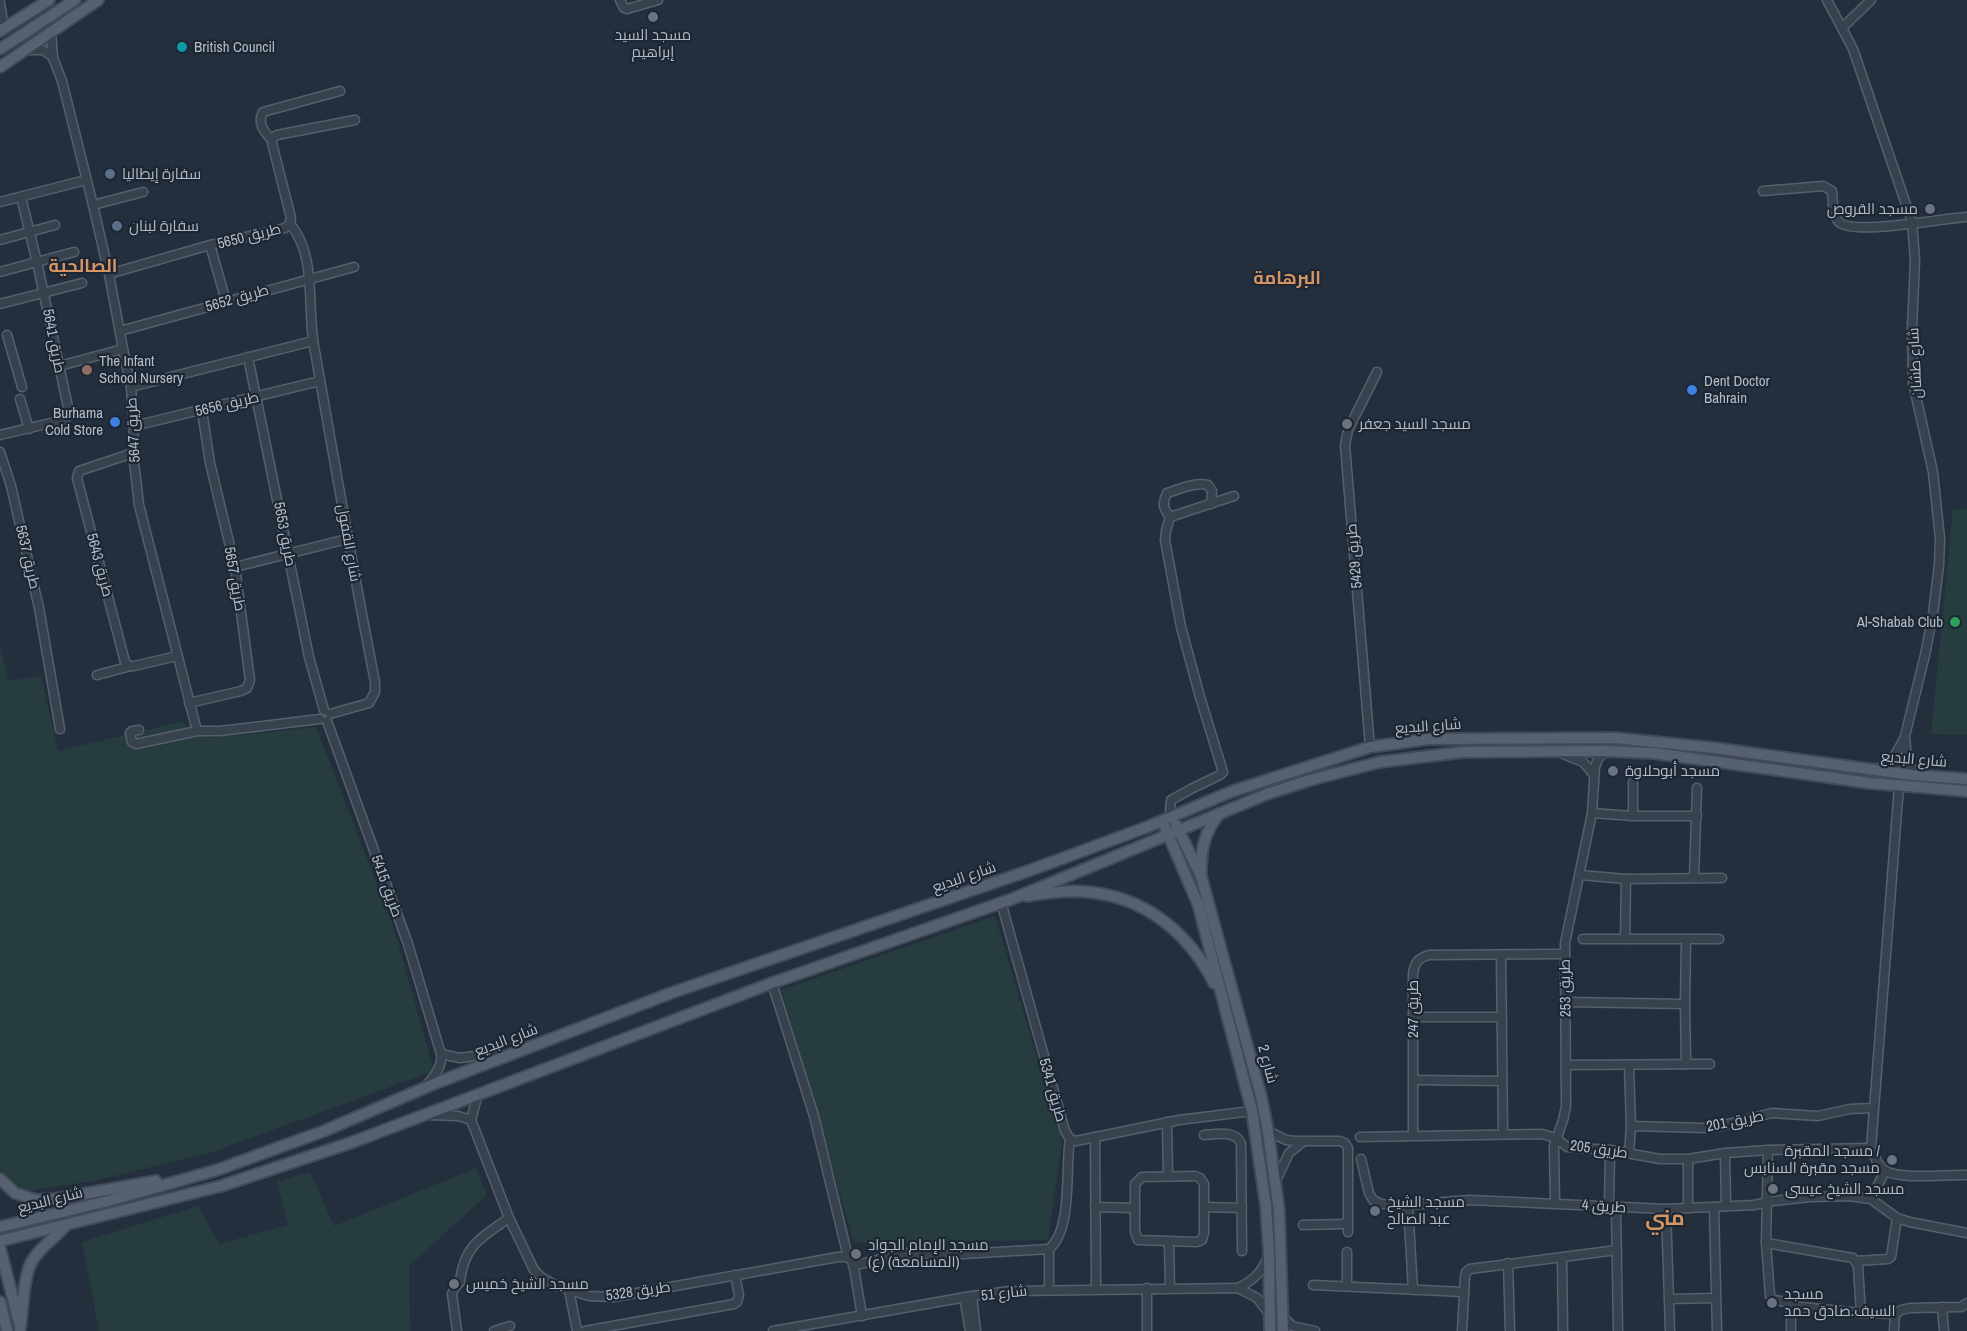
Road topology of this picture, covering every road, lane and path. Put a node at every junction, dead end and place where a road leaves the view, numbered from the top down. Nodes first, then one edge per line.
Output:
1 (48, 0) edge
2 (75, 0) edge
3 (98, 0) edge
4 (620, 0) edge
5 (658, 0) edge
6 (1827, 0) edge
7 (1871, 0) edge
8 (1, 5) edge
9 (20, 18) junction
10 (1842, 27) junction
11 (2, 30) edge
12 (51, 32) junction
13 (0, 49) edge
14 (24, 51) junction
15 (53, 58) junction
16 (0, 67) edge
17 (340, 91) dead end
18 (355, 120) dead end
19 (272, 140) junction
20 (86, 180) junction
21 (1763, 191) dead end
22 (143, 192) dead end
23 (21, 197) junction
24 (0, 202) edge
25 (93, 205) junction
26 (1967, 217) edge
27 (1912, 222) junction
28 (290, 224) junction
29 (55, 225) dead end
30 (30, 231) junction
31 (0, 240) edge
32 (210, 245) junction
33 (74, 252) dead end
34 (38, 262) junction
35 (354, 267) dead end
36 (0, 272) edge
37 (109, 274) junction
38 (308, 278) junction
39 (82, 283) dead end
40 (44, 292) junction
41 (226, 301) junction
42 (0, 304) edge
43 (120, 331) junction
44 (6, 335) edge
45 (313, 341) junction
46 (123, 349) junction
47 (248, 357) junction
48 (59, 366) junction
49 (1377, 372) dead end
50 (320, 381) junction
51 (22, 387) dead end
52 (130, 387) junction
53 (257, 397) junction
54 (20, 399) dead end
55 (202, 411) junction
56 (134, 426) junction
57 (29, 429) junction
58 (0, 435) edge
59 (0, 452) edge
60 (133, 453) junction
61 (1234, 496) dead end
62 (1211, 504) junction
63 (1170, 517) junction
64 (347, 539) junction
65 (289, 554) junction
66 (235, 567) junction
67 (177, 656) junction
68 (132, 666) junction
69 (97, 675) dead end
70 (189, 704) junction
71 (325, 716) junction
72 (60, 729) dead end
73 (139, 730) dead end
74 (197, 731) junction
75 (1905, 736) junction
76 (1370, 747) junction
77 (1605, 751) junction
78 (1558, 753) junction
79 (1869, 770) junction
80 (1594, 775) junction
81 (1933, 777) junction
82 (1967, 779) edge
83 (1633, 782) dead end
84 (1899, 786) junction
85 (1697, 788) dead end
86 (1967, 792) edge
87 (1222, 811) junction
88 (1592, 813) junction
89 (1633, 816) junction
90 (1697, 816) junction
91 (1167, 818) junction
92 (1173, 831) junction
93 (1580, 875) junction
94 (1201, 876) junction
95 (1694, 878) junction
96 (1722, 878) dead end
97 (1626, 879) junction
98 (1007, 901) junction
99 (1583, 939) dead end
100 (1625, 939) junction
101 (1719, 939) dead end
102 (1686, 941) junction
103 (1565, 954) junction
104 (1501, 955) junction
105 (772, 983) junction
106 (1224, 1002) junction
107 (1566, 1002) junction
108 (1684, 1004) junction
109 (1413, 1017) junction
110 (1502, 1017) junction
111 (441, 1054) junction
112 (506, 1056) junction
113 (1686, 1064) junction
114 (1710, 1064) dead end
115 (1566, 1065) junction
116 (1629, 1066) junction
117 (1413, 1080) junction
118 (1502, 1081) junction
119 (422, 1089) junction
120 (478, 1094) junction
121 (1873, 1108) junction
122 (1251, 1111) junction
123 (423, 1115) junction
124 (471, 1120) junction
125 (1167, 1122) junction
126 (1631, 1126) junction
127 (1268, 1131) junction
128 (1503, 1134) junction
129 (1204, 1135) dead end
130 (1413, 1135) junction
131 (1095, 1137) junction
132 (1360, 1137) dead end
133 (1556, 1138) junction
134 (1070, 1139) junction
135 (1304, 1141) junction
136 (1871, 1148) junction
137 (1610, 1150) junction
138 (1768, 1150) junction
139 (1629, 1153) junction
140 (1725, 1153) junction
141 (1361, 1159) dead end
142 (1688, 1159) junction
143 (1885, 1171) junction
144 (206, 1173) junction
145 (1967, 1175) edge
146 (1168, 1176) junction
147 (0, 1179) edge
148 (1275, 1183) junction
149 (1871, 1199) junction
150 (1555, 1203) junction
151 (1767, 1203) junction
152 (1408, 1205) junction
153 (1726, 1206) junction
154 (1095, 1207) junction
155 (1204, 1207) junction
156 (1613, 1207) junction
157 (1135, 1208) junction
158 (1242, 1208) junction
159 (1689, 1208) junction
160 (1714, 1208) junction
161 (1666, 1209) junction
162 (509, 1218) junction
163 (1897, 1218) junction
164 (66, 1225) junction
165 (1303, 1225) dead end
166 (0, 1227) edge
167 (1967, 1233) edge
168 (0, 1241) edge
169 (1169, 1242) junction
170 (1766, 1243) junction
171 (0, 1248) edge
172 (1049, 1250) junction
173 (1617, 1250) junction
174 (1242, 1251) dead end
175 (1347, 1252) dead end
176 (1269, 1253) junction
177 (848, 1257) junction
178 (1562, 1258) junction
179 (1856, 1261) junction
180 (1508, 1263) junction
181 (854, 1266) junction
182 (735, 1275) junction
183 (1314, 1285) dead end
184 (1347, 1286) junction
185 (1096, 1288) junction
186 (1147, 1288) junction
187 (1170, 1288) junction
188 (1238, 1288) junction
189 (1049, 1289) junction
190 (569, 1290) junction
191 (1413, 1290) junction
192 (1464, 1292) junction
193 (968, 1297) junction
194 (1716, 1298) junction
195 (1669, 1299) junction
196 (1967, 1304) edge
197 (1, 1306) edge
198 (1791, 1306) junction
199 (1942, 1307) junction
200 (1860, 1313) junction
201 (1895, 1314) junction
202 (1270, 1315) junction
203 (862, 1316) junction
204 (1282, 1316) junction
205 (510, 1326) dead end
206 (21, 1330) edge
207 (7, 1331) edge
208 (457, 1331) edge
209 (494, 1331) edge
210 (577, 1331) edge
211 (585, 1331) edge
212 (773, 1331) edge
213 (970, 1331) edge
214 (976, 1331) edge
215 (1147, 1331) edge
216 (1270, 1331) edge
217 (1283, 1331) edge
218 (1315, 1331) edge
219 (1462, 1331) edge
220 (1510, 1331) edge
221 (1563, 1331) edge
222 (1618, 1331) edge
223 (1670, 1331) edge
224 (1717, 1331) edge
225 (1791, 1331) edge
226 (1894, 1331) edge
227 (1944, 1331) edge

1 - 9 main road
2 - 13 main road
3 - 12 main road
4 - 5 street
6 - 10 street, شارع طشان
7 - 10 street
8 - 9 street
8 - 11 street
9 - 11 main road
10 - 27 street, شارع طشان
12 - 14 main road
12 - 15 street, طريق 5647
14 - 15 street
14 - 16 main road
15 - 20 street, طريق 5647
17 - 19 street
18 - 19 street
19 - 28 street, طريق 5650
20 - 23 street
20 - 25 street, طريق 5647
21 - 27 street
22 - 25 street
23 - 24 street
23 - 30 street, طريق 5641
25 - 37 street, طريق 5647
26 - 27 street
27 - 75 street, شارع طشان
28 - 32 street, طريق 5650
28 - 38 street, شارع القفول
29 - 30 street
30 - 31 street
30 - 34 street, طريق 5641
32 - 37 street, طريق 5650
32 - 41 street
33 - 34 street
34 - 36 street
34 - 40 street, طريق 5641
35 - 38 street, طريق 5652
37 - 43 street, طريق 5647
38 - 41 street, طريق 5652
38 - 45 street, شارع القفول
39 - 40 street
40 - 42 street
40 - 48 street, طريق 5641
41 - 43 street, طريق 5652
43 - 46 street, طريق 5647
44 - 51 street
45 - 47 street
45 - 50 street, شارع القفول
46 - 48 street
46 - 52 street, طريق 5647
47 - 52 street
47 - 53 street, طريق 5653
48 - 57 street, طريق 5641
49 - 76 street, طريق 5429
50 - 53 street, طريق 5656
50 - 64 street, شارع القفول
52 - 56 street, طريق 5647
53 - 55 street, طريق 5656
53 - 65 street, طريق 5653
54 - 57 street
55 - 56 street, طريق 5656
55 - 66 street, طريق 5657
56 - 60 street, طريق 5647
57 - 58 street, طريق 5641
59 - 72 street, طريق 5637
60 - 67 street, طريق 5647
60 - 68 street, طريق 5643
61 - 62 street
62 - 63 street
62 - 63 street
63 - 91 street
64 - 65 street
64 - 71 street, شارع القفول
65 - 66 street
65 - 71 street, طريق 5653
66 - 70 street, طريق 5657
67 - 68 street
67 - 70 street, طريق 5647
68 - 69 street
70 - 74 street, طريق 5647
71 - 74 street, شارع القفول
71 - 111 street, طريق 5415
73 - 74 street, شارع القفول
75 - 79 street
75 - 81 street
76 - 79 main road, شارع البديع
76 - 91 main road, شارع البديع
77 - 78 main road, شارع البديع
77 - 80 street, طريق 253
77 - 84 main road, شارع البديع
78 - 80 street
78 - 87 main road, شارع البديع
79 - 81 main road, شارع البديع
80 - 88 street, طريق 253
81 - 82 main road, شارع البديع
83 - 89 street
84 - 86 main road, شارع البديع
84 - 121 street
85 - 90 street
87 - 92 main road, شارع البديع
87 - 94 main road
88 - 89 street
88 - 93 street, طريق 253
89 - 90 street
90 - 95 street
91 - 92 main road, شارع 2
91 - 112 main road, شارع البديع
92 - 94 main road, شارع 2
92 - 98 main road, شارع البديع
92 - 106 main road, شارع 2
93 - 97 street
93 - 103 street, طريق 253
94 - 127 main road, شارع 2
95 - 96 street
95 - 97 street
97 - 100 street
98 - 105 main road, شارع البديع
98 - 106 main road
98 - 134 street, طريق 5341
99 - 100 street
100 - 102 street
101 - 102 street
102 - 108 street
103 - 104 street, طريق 247
103 - 107 street, طريق 253
104 - 109 street, طريق 247
104 - 110 street
105 - 120 main road, شارع البديع
105 - 177 street
106 - 122 main road, شارع 2
107 - 108 street
107 - 115 street, طريق 253
108 - 113 street
109 - 110 street
109 - 117 street, طريق 247
110 - 118 street
111 - 112 street
111 - 119 street
112 - 119 main road, شارع البديع
113 - 114 street
113 - 116 street
115 - 116 street
115 - 133 street, طريق 253
116 - 126 street
117 - 118 street
117 - 130 street, طريق 247
118 - 128 street
119 - 144 main road, شارع البديع
120 - 123 main road, شارع البديع
120 - 124 street
121 - 126 street, طريق 201
121 - 136 street
122 - 125 street, طريق 5341
122 - 176 main road, شارع 2
123 - 124 street
123 - 164 main road, شارع البديع
124 - 162 street, طريق 5328
125 - 131 street, طريق 5341
125 - 146 street
126 - 139 street
127 - 135 street
127 - 148 main road, شارع 2
128 - 130 street, طريق 205
128 - 133 street, طريق 205
129 - 158 street
130 - 132 street, طريق 205
131 - 134 street, طريق 5341
131 - 154 street
133 - 137 street, طريق 205
133 - 150 street, طريق 253
134 - 172 street
135 - 148 street
135 - 165 street
136 - 138 street, طريق 205
136 - 143 street
137 - 139 street, طريق 205
137 - 156 street
138 - 140 street, طريق 205
138 - 151 street
139 - 142 street, طريق 205
140 - 142 street, طريق 205
140 - 153 street
141 - 152 street, طريق 4
142 - 159 street
143 - 145 street
143 - 149 street
144 - 147 main road
144 - 166 main road, شارع البديع
146 - 155 street
146 - 157 street
148 - 204 main road, شارع 2
149 - 151 street, طريق 4
149 - 163 street
150 - 152 street, طريق 4
150 - 156 street, طريق 4
151 - 153 street, طريق 4
151 - 170 street
152 - 191 street
153 - 160 street, طريق 4
154 - 157 street
154 - 185 street
155 - 158 street
155 - 169 street
156 - 161 street, طريق 4
156 - 173 street
157 - 169 street
158 - 174 street
159 - 160 street, طريق 4
159 - 161 street, طريق 4
160 - 194 street
161 - 195 street
162 - 190 street, طريق 5328
162 - 208 street
163 - 167 street
163 - 179 street
164 - 168 main road, شارع البديع
164 - 206 main road
169 - 187 street
170 - 179 street
170 - 198 street
171 - 206 main road
172 - 181 street
172 - 189 street
173 - 178 street
173 - 222 street
175 - 184 street
176 - 188 street
176 - 202 main road, شارع 2
177 - 181 street
177 - 182 street, طريق 5328
178 - 180 street
178 - 221 street
179 - 200 street
180 - 192 street
180 - 220 street
181 - 203 street
182 - 190 street, طريق 5328
182 - 211 street
183 - 184 street
184 - 191 street
185 - 186 street, شارع 51
185 - 189 street, شارع 51
186 - 187 street, شارع 51
186 - 215 street
187 - 188 street, شارع 51
188 - 202 street
189 - 193 street, شارع 51
190 - 210 street
191 - 192 street
192 - 219 street
193 - 203 street, شارع 51
193 - 213 street
193 - 214 street
194 - 195 street
194 - 224 street
195 - 223 street
196 - 199 street
197 - 207 main road
198 - 200 street
198 - 225 street
199 - 201 street
199 - 227 street
200 - 201 street
201 - 226 street
202 - 216 main road, شارع 2
203 - 212 street, شارع 51
204 - 217 main road, شارع 2
204 - 218 street
205 - 209 street

